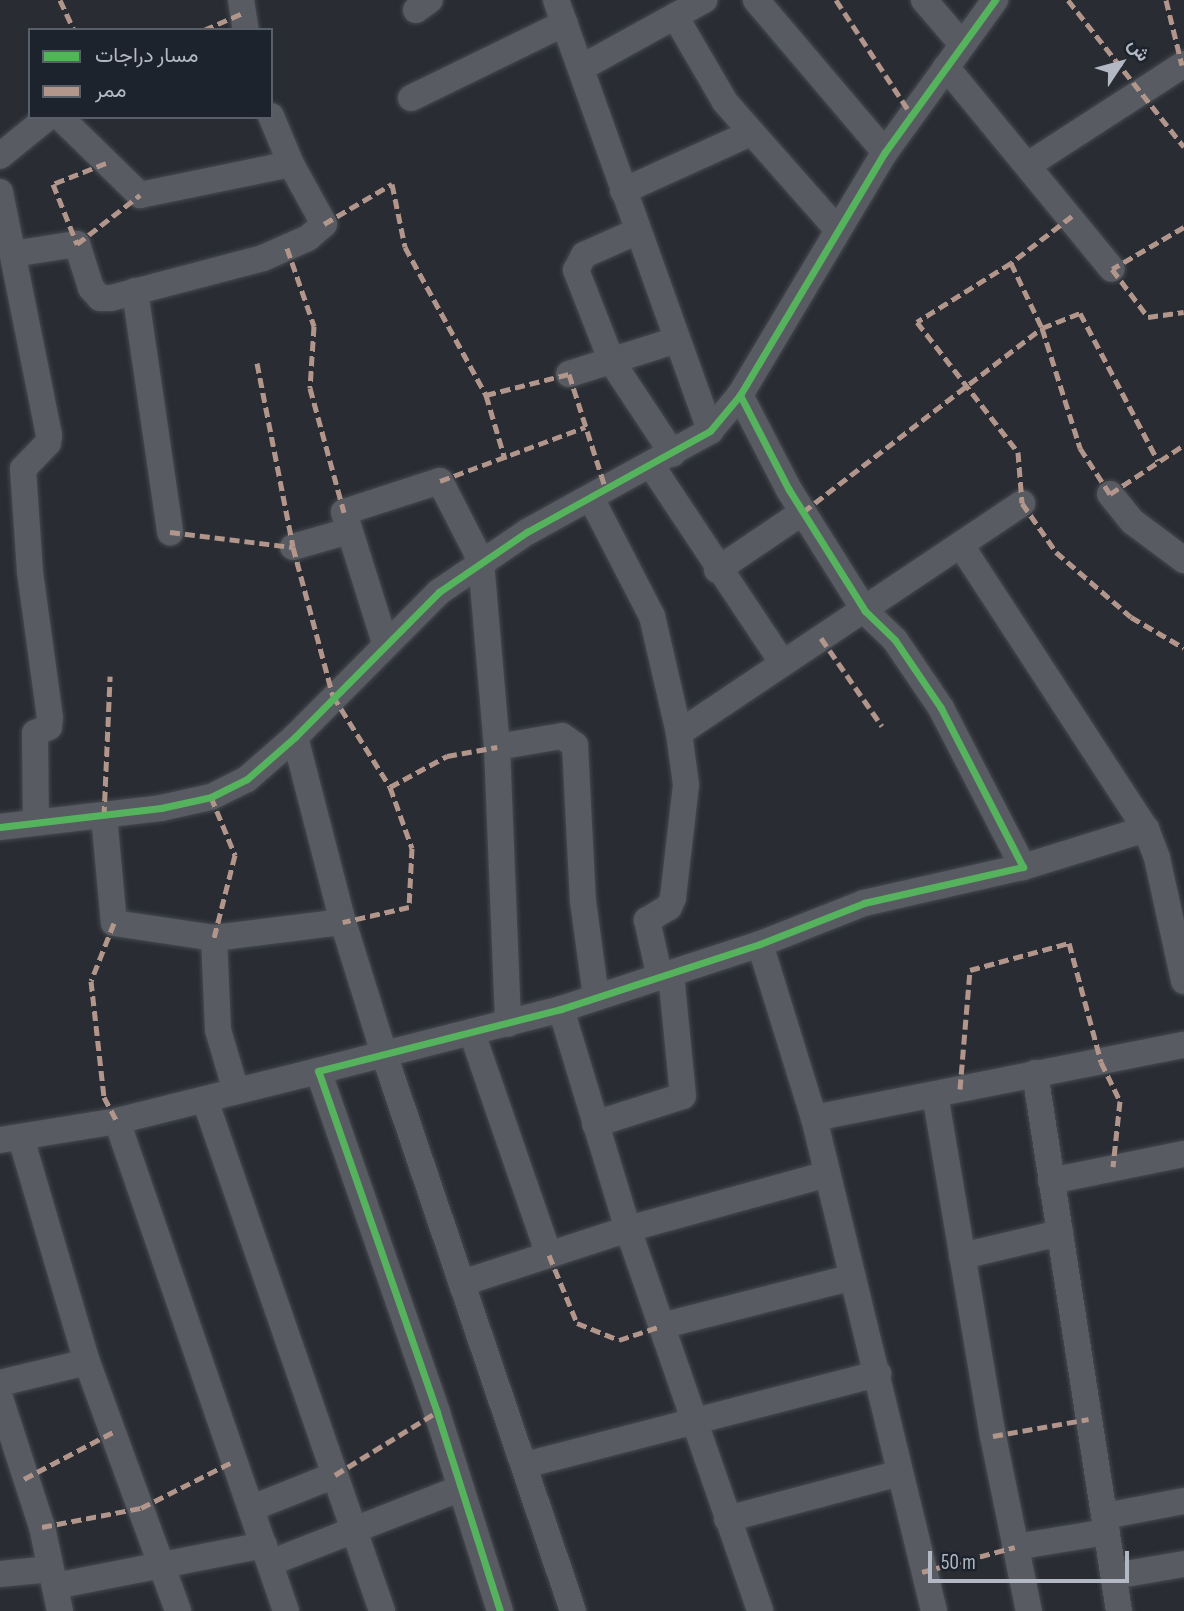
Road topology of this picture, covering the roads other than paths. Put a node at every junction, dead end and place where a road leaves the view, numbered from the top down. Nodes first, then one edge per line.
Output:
1 (240, 0) edge
2 (704, 0) edge
3 (756, 0) edge
4 (924, 0) edge
5 (995, 0) edge
6 (560, 12) edge
7 (675, 16) junction
8 (246, 28) edge
9 (961, 43) junction
10 (1184, 64) edge
11 (946, 67) junction
12 (581, 68) junction
13 (411, 98) dead end
14 (46, 119) edge
15 (62, 119) edge
16 (272, 119) edge
17 (751, 134) junction
18 (885, 152) junction
19 (0, 156) edge
20 (290, 164) junction
21 (1028, 165) junction
22 (623, 191) junction
23 (0, 192) edge
24 (836, 228) junction
25 (638, 231) junction
26 (13, 254) junction
27 (1112, 269) dead end
28 (135, 292) junction
29 (677, 340) junction
30 (612, 362) junction
31 (569, 374) dead end
32 (740, 395) junction
33 (710, 431) junction
34 (662, 460) junction
35 (1110, 494) dead end
36 (591, 498) junction
37 (1022, 503) dead end
38 (803, 512) junction
39 (349, 531) junction
40 (170, 532) dead end
41 (293, 547) dead end
42 (962, 547) junction
43 (1184, 560) edge
44 (481, 561) junction
45 (717, 570) junction
46 (865, 611) junction
47 (385, 643) junction
48 (782, 662) junction
49 (679, 733) junction
50 (295, 737) junction
51 (497, 747) junction
52 (104, 816) junction
53 (36, 822) junction
54 (0, 827) edge
55 (1146, 829) junction
56 (1023, 867) junction
57 (342, 922) junction
58 (214, 938) junction
59 (760, 944) junction
60 (665, 976) junction
61 (1184, 981) edge
62 (596, 997) junction
63 (561, 1009) junction
64 (508, 1024) junction
65 (472, 1032) junction
66 (1184, 1045) edge
67 (384, 1054) junction
68 (318, 1071) junction
69 (1035, 1073) junction
70 (236, 1091) junction
71 (935, 1094) junction
72 (205, 1100) junction
73 (814, 1118) junction
74 (117, 1121) junction
75 (595, 1124) junction
76 (10, 1139) edge
77 (1184, 1154) edge
78 (828, 1174) junction
79 (1051, 1181) junction
80 (628, 1229) junction
81 (1060, 1233) junction
82 (549, 1255) junction
83 (962, 1255) junction
84 (853, 1277) junction
85 (465, 1282) junction
86 (661, 1326) junction
87 (87, 1362) junction
88 (878, 1374) junction
89 (0, 1383) edge
90 (0, 1398) edge
91 (692, 1420) junction
92 (525, 1465) junction
93 (900, 1473) junction
94 (335, 1475) junction
95 (461, 1488) junction
96 (1184, 1501) edge
97 (251, 1508) junction
98 (727, 1519) junction
99 (1106, 1524) junction
100 (353, 1529) junction
101 (1015, 1547) junction
102 (267, 1554) junction
103 (1184, 1564) edge
104 (162, 1565) junction
105 (0, 1574) edge
106 (1114, 1576) junction
107 (55, 1589) edge
108 (178, 1611) edge
109 (286, 1611) edge
110 (382, 1611) edge
111 (500, 1611) edge
112 (573, 1611) edge
113 (760, 1611) edge
114 (934, 1611) edge
115 (1029, 1611) edge
116 (1119, 1611) edge

1 - 8 street
2 - 7 street
3 - 18 street
4 - 9 street
5 - 9 street
6 - 12 street
6 - 13 street
7 - 12 street
7 - 17 street
9 - 11 street
10 - 21 street
11 - 18 street
11 - 21 street
12 - 22 street
14 - 19 street
15 - 20 street
16 - 20 street
17 - 22 street
17 - 24 street
18 - 24 street
20 - 28 street
21 - 27 street
22 - 25 street
23 - 26 street
24 - 32 street
25 - 29 street
25 - 30 street
26 - 28 street
26 - 53 street
28 - 40 street
29 - 30 street
29 - 33 street
30 - 31 street
30 - 34 street
32 - 33 street
32 - 38 street
33 - 34 street
34 - 36 street
34 - 45 street
35 - 43 street
36 - 44 street
36 - 49 street
37 - 42 street
38 - 45 street
38 - 46 street
39 - 41 street
39 - 44 street
39 - 47 street
42 - 46 street
42 - 55 street
44 - 47 street
44 - 51 street
45 - 48 street
46 - 48 street
46 - 56 street
47 - 50 street
48 - 49 street
49 - 60 street
50 - 52 street
50 - 57 street
51 - 62 street
51 - 64 street
52 - 53 street
52 - 58 street
53 - 54 street
55 - 56 street
55 - 61 street
56 - 59 street
57 - 58 street
57 - 67 street
58 - 70 street
59 - 60 street
59 - 73 street
60 - 62 street
60 - 75 street
62 - 63 street
63 - 64 street
63 - 75 street
64 - 65 street
65 - 67 street
65 - 82 street
66 - 69 street
67 - 68 street
67 - 85 street
68 - 70 street
68 - 95 street
69 - 71 street
69 - 79 street
70 - 72 street
71 - 73 street
71 - 83 street
72 - 74 street
72 - 94 street
73 - 78 street
74 - 76 street
74 - 97 street
75 - 80 street
76 - 87 street
77 - 79 street
78 - 80 street
78 - 84 street
79 - 81 street
80 - 82 street
80 - 86 street
81 - 83 street
81 - 99 street
82 - 85 street
83 - 101 street
84 - 86 street
84 - 88 street
85 - 92 street
86 - 91 street
87 - 89 street
87 - 104 street
88 - 91 street
88 - 93 street
90 - 107 street
91 - 92 street
91 - 98 street
92 - 112 street
93 - 98 street
93 - 114 street
94 - 97 street
94 - 100 street
95 - 100 street
95 - 111 street
96 - 99 street
97 - 102 street
98 - 113 street
99 - 101 street
99 - 106 street
100 - 102 street
100 - 110 street
101 - 115 street
102 - 104 street
102 - 109 street
103 - 106 street
104 - 107 street
104 - 108 street
105 - 107 street
106 - 116 street

